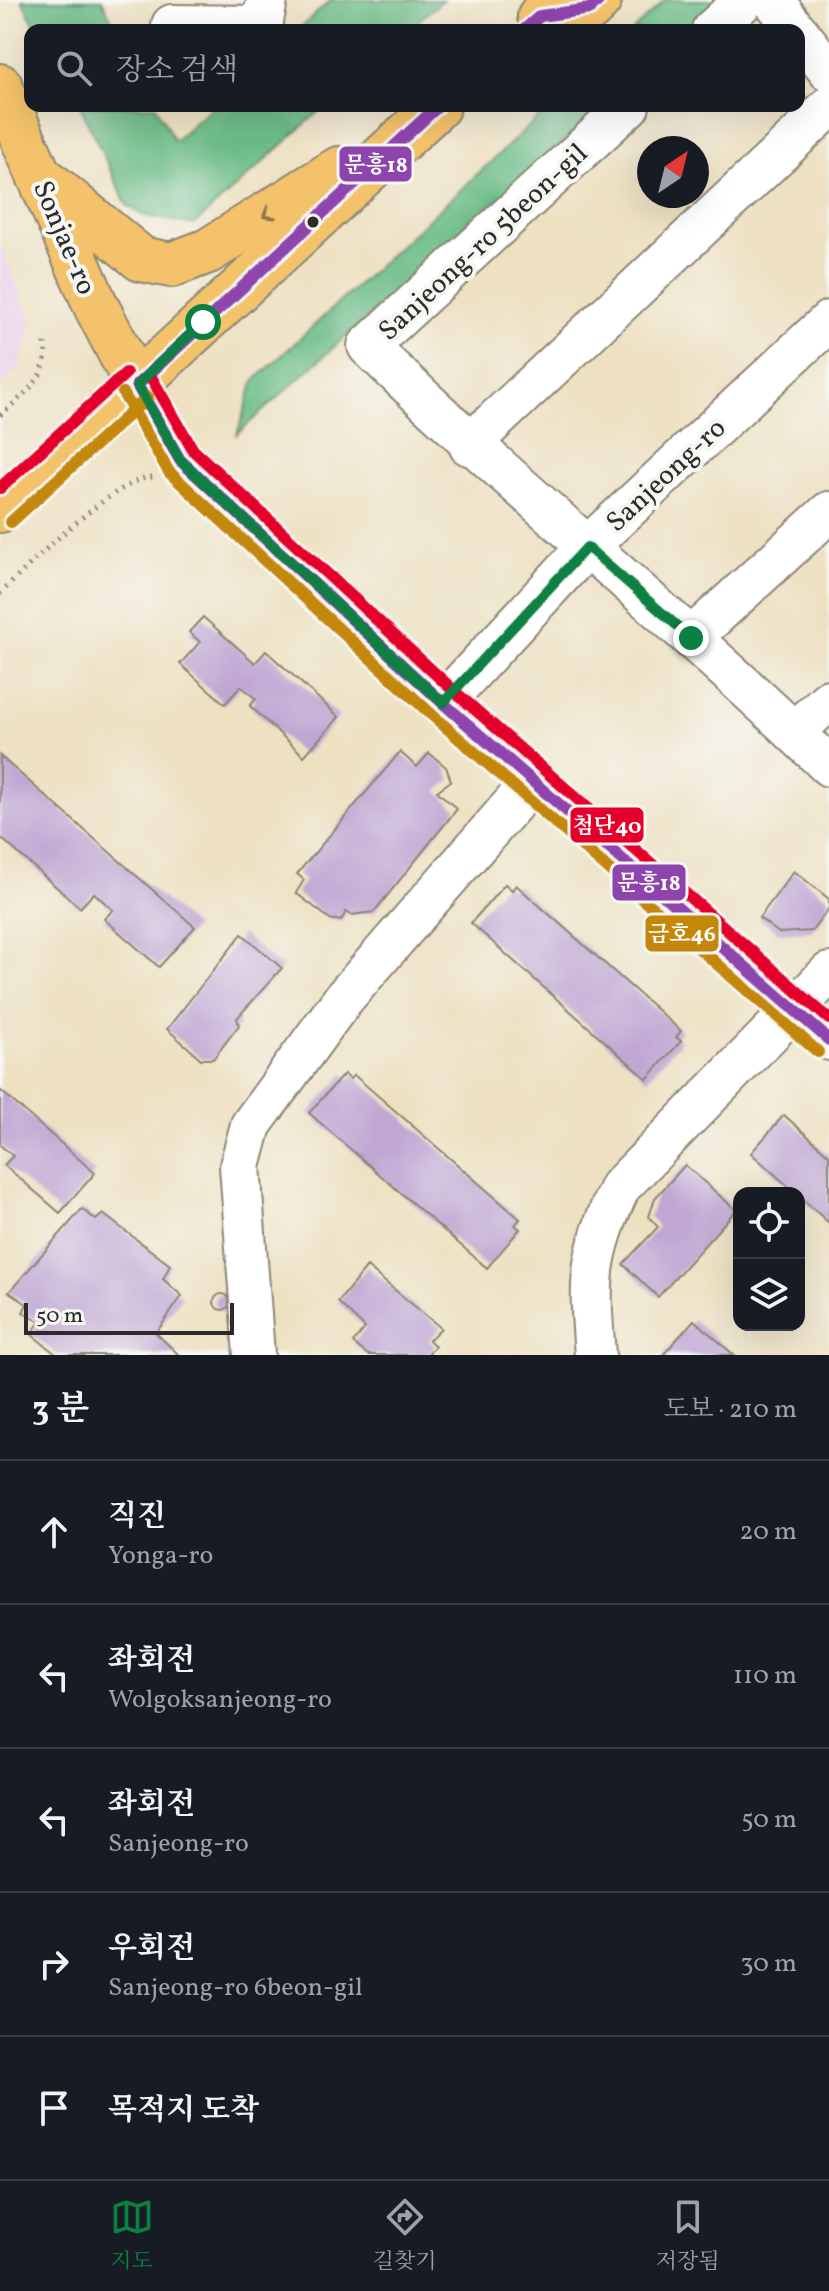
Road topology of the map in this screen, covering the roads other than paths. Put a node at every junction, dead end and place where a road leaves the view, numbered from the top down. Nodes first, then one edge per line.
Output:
1 (267, 0) edge
2 (599, 0) edge
3 (745, 0) edge
4 (773, 0) edge
5 (537, 15) edge
6 (263, 24) edge
7 (719, 24) edge
8 (792, 24) edge
9 (805, 41) edge
10 (829, 71) edge
11 (0, 86) edge
12 (829, 107) edge
13 (431, 112) edge
14 (432, 112) edge
15 (622, 112) edge
16 (39, 175) junction
17 (829, 321) edge
18 (137, 385) junction
19 (469, 445) junction
20 (0, 510) edge
21 (829, 512) edge
22 (587, 547) junction
23 (691, 638) junction
24 (829, 700) edge
25 (443, 703) junction
26 (794, 732) junction
27 (829, 766) edge
28 (533, 781) junction
29 (829, 973) edge
30 (794, 1009) junction
31 (829, 1040) edge
32 (254, 1355) edge
33 (595, 1355) edge

1 - 6 street
2 - 5 main road
3 - 7 street
4 - 8 street
9 - 10 street
11 - 16 main road, Sonjae-ro
12 - 19 street
13 -> 16 main road
14 - 18 main road
15 - 19 street, Sanjeong-ro 5beon-gil
16 - 18 main road, Sonjae-ro
17 - 22 street, Sanjeong-ro
18 - 20 main road
18 - 25 street
19 - 22 street, Sanjeong-ro 5beon-gil
21 - 23 street
22 - 23 street, Sanjeong-ro 5beon-gil
22 - 25 street, Sanjeong-ro
23 - 26 street, Sanjeong-ro 5beon-gil
24 - 26 street
25 - 28 street
26 - 27 street, Sanjeong-ro 5beon-gil
28 - 30 street
28 - 32 street
29 - 30 street
30 - 31 street
30 - 33 street

